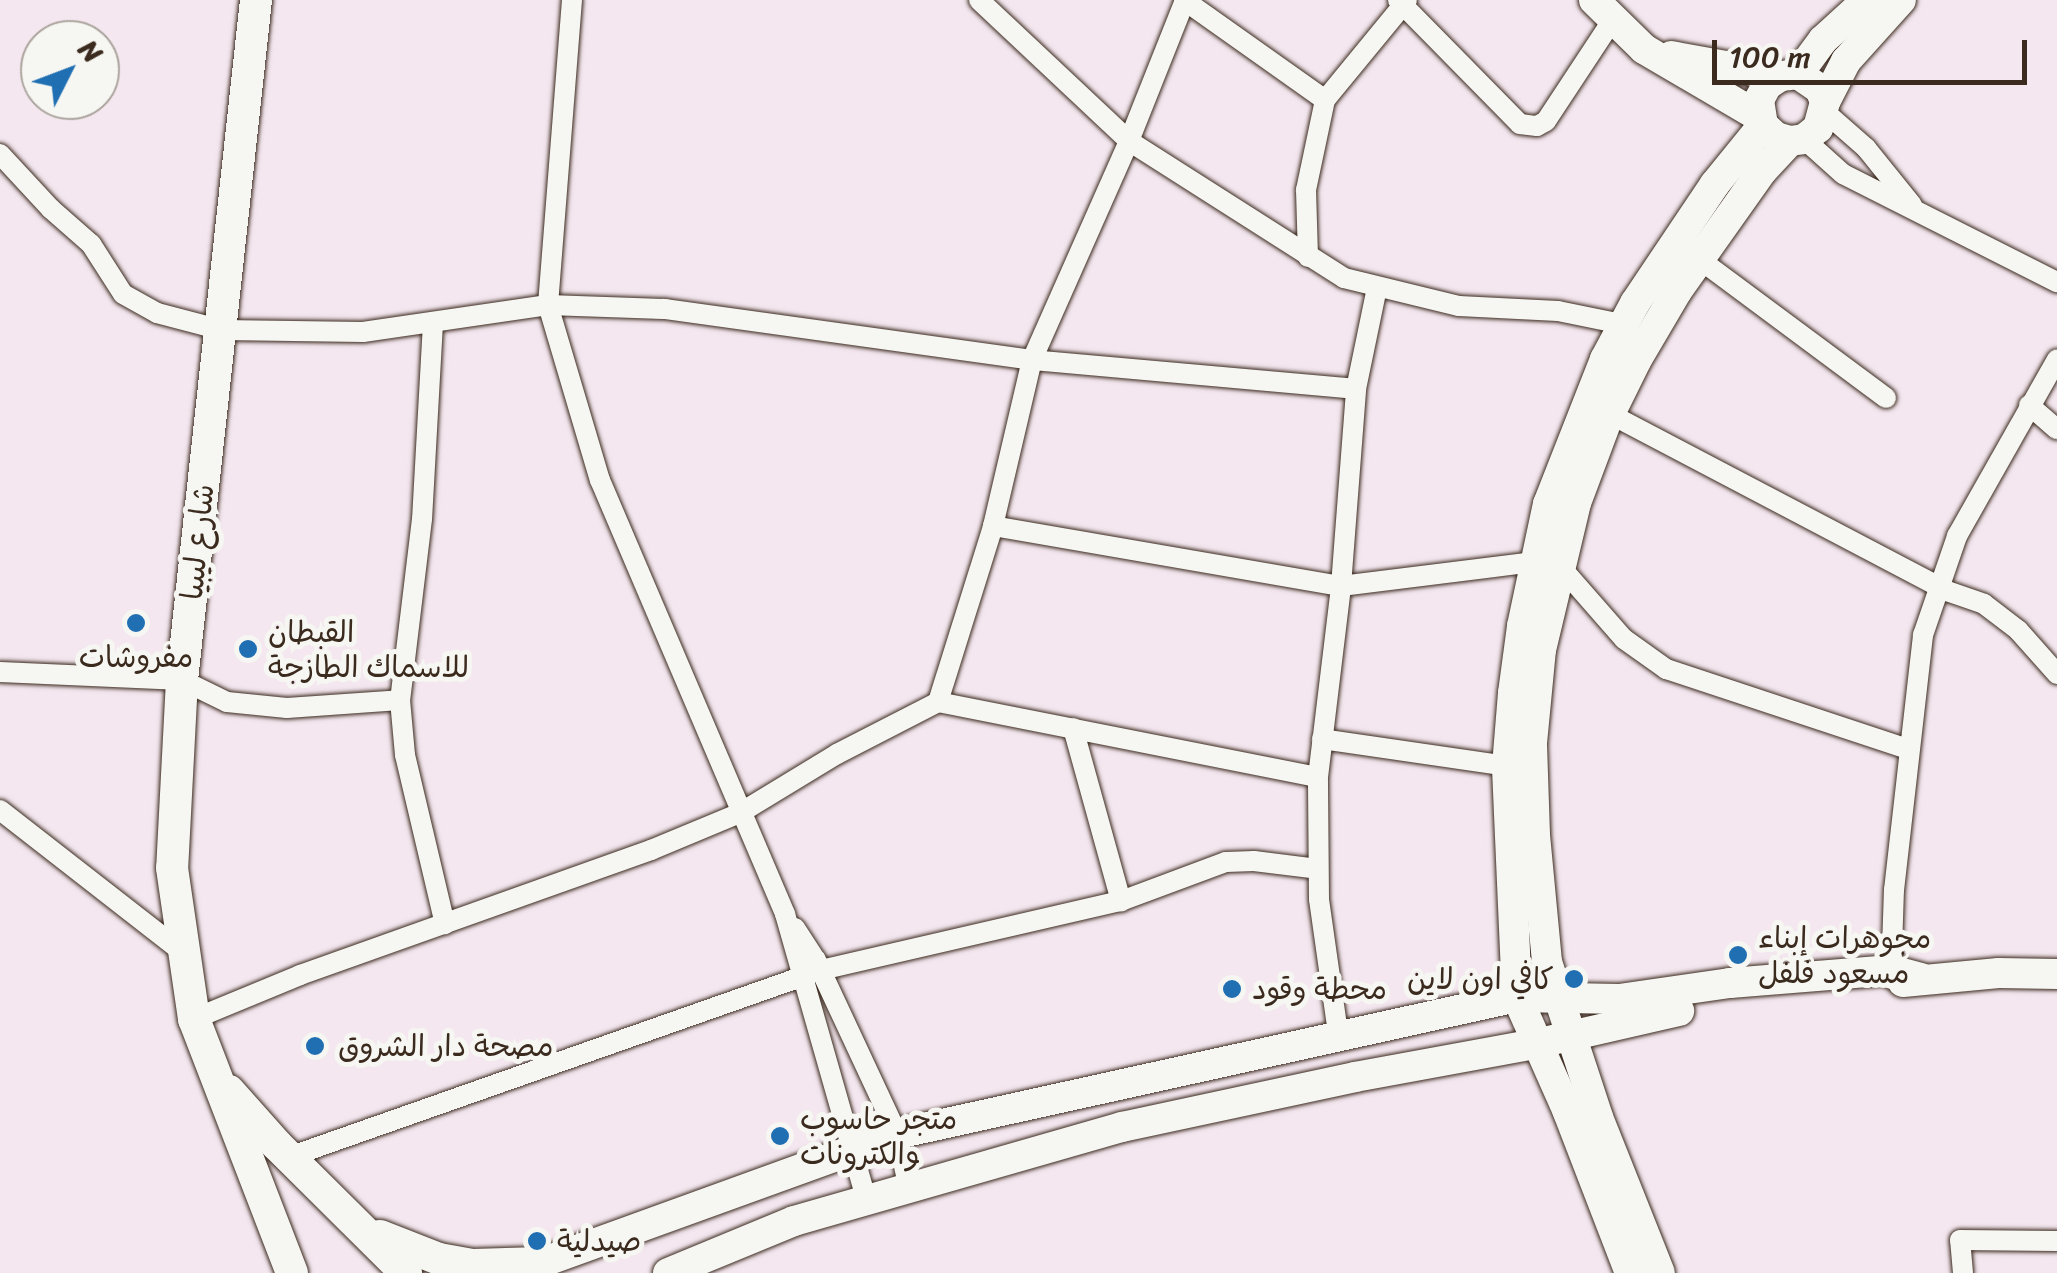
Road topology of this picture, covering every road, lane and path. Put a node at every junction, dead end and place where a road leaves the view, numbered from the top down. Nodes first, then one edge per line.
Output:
1 (256, 0) edge
2 (572, 0) edge
3 (979, 0) edge
4 (1185, 0) edge
5 (1866, 0) edge
6 (1901, 0) edge
7 (1402, 1) edge
8 (1604, 9) edge
9 (1644, 49) junction
10 (1789, 75) junction
11 (1324, 100) junction
12 (1825, 107) junction
13 (1761, 120) junction
14 (1797, 140) junction
15 (1128, 141) junction
16 (0, 154) edge
17 (1913, 206) junction
18 (1308, 258) junction
19 (1699, 259) junction
20 (2057, 282) edge
21 (1377, 288) junction
22 (548, 304) junction
23 (433, 323) junction
24 (1622, 324) junction
25 (222, 330) junction
26 (1032, 360) junction
27 (2057, 360) edge
28 (1356, 389) junction
29 (1886, 398) dead end
30 (2029, 406) junction
31 (1610, 414) junction
32 (2057, 429) edge
33 (993, 526) junction
34 (1548, 564) junction
35 (1940, 585) junction
36 (1341, 586) junction
37 (0, 672) edge
38 (2057, 674) edge
39 (182, 680) junction
40 (400, 700) junction
41 (938, 702) junction
42 (1072, 728) junction
43 (1322, 739) junction
44 (1908, 749) junction
45 (1507, 766) junction
46 (1318, 777) junction
47 (0, 810) edge
48 (740, 812) junction
49 (1318, 870) junction
50 (1122, 901) junction
51 (445, 924) junction
52 (184, 953) junction
53 (812, 973) junction
54 (2057, 974) edge
55 (1891, 977) junction
56 (1558, 997) junction
57 (1518, 998) junction
58 (194, 1019) junction
59 (1568, 1034) junction
60 (1339, 1040) junction
61 (1535, 1044) junction
62 (220, 1080) junction
63 (898, 1134) junction
64 (855, 1150) junction
65 (289, 1157) junction
66 (909, 1189) junction
67 (867, 1201) junction
68 (348, 1215) junction
69 (2057, 1241) edge
70 (527, 1268) edge
71 (292, 1272) edge
72 (406, 1273) edge
73 (668, 1273) edge
74 (1630, 1273) edge
75 (1660, 1273) edge
76 (1963, 1273) edge

1 - 25 main road, شارع ليبيا
2 - 22 street
3 - 15 street
4 - 11 street
4 - 15 street
5 - 10 street
6 - 12 street
7 - 8 street
7 - 11 street
8 - 9 street
9 - 10 street
9 - 13 street
10 - 12 street
10 - 13 street
11 - 18 street
12 - 14 street
12 - 17 street
13 - 14 street
13 - 24 street
14 - 17 street
14 - 19 street
15 - 18 street
15 - 26 street
16 - 25 street
17 - 20 street
18 - 21 street
19 - 29 street
19 - 31 street
21 - 24 street
21 - 28 street
22 - 23 street
22 - 26 street
22 - 48 street
23 - 25 street
23 - 40 street
24 - 34 street
25 - 39 main road, شارع ليبيا
26 - 28 street
26 - 33 street
27 - 30 street
28 - 36 street
30 - 32 street
30 - 35 street
31 - 34 street
31 - 35 street
33 - 36 street
33 - 41 street
34 - 36 street
34 - 44 street
34 - 45 street
34 - 56 street
35 - 38 street
35 - 44 street
36 - 43 street
37 - 39 street
39 - 40 street
39 - 52 main road, شارع ليبيا
40 - 51 street
41 - 42 street
41 - 48 street
42 - 46 street
42 - 50 street
43 - 45 street
43 - 46 street
44 - 55 street
45 - 57 street
46 - 49 street
47 - 52 street
48 - 51 street
48 - 53 street
49 - 50 street
49 - 60 street
50 - 53 street
51 - 58 street
52 - 58 main road, شارع ليبيا
53 - 63 street
53 - 64 street
53 - 65 street
54 - 55 street
55 - 56 street
55 - 59 street
56 - 57 street
56 - 59 street
57 - 60 street
57 - 61 street
58 - 62 main road, شارع ليبيا
59 - 61 street
59 - 75 street
60 - 63 street
61 - 66 street
61 - 74 street
62 - 65 main road
62 - 71 main road
63 - 64 street
63 - 66 street
64 - 67 street
64 - 70 street
65 - 68 main road
66 - 67 street
67 - 73 street
68 - 70 main road
68 - 72 main road
69 - 76 street

